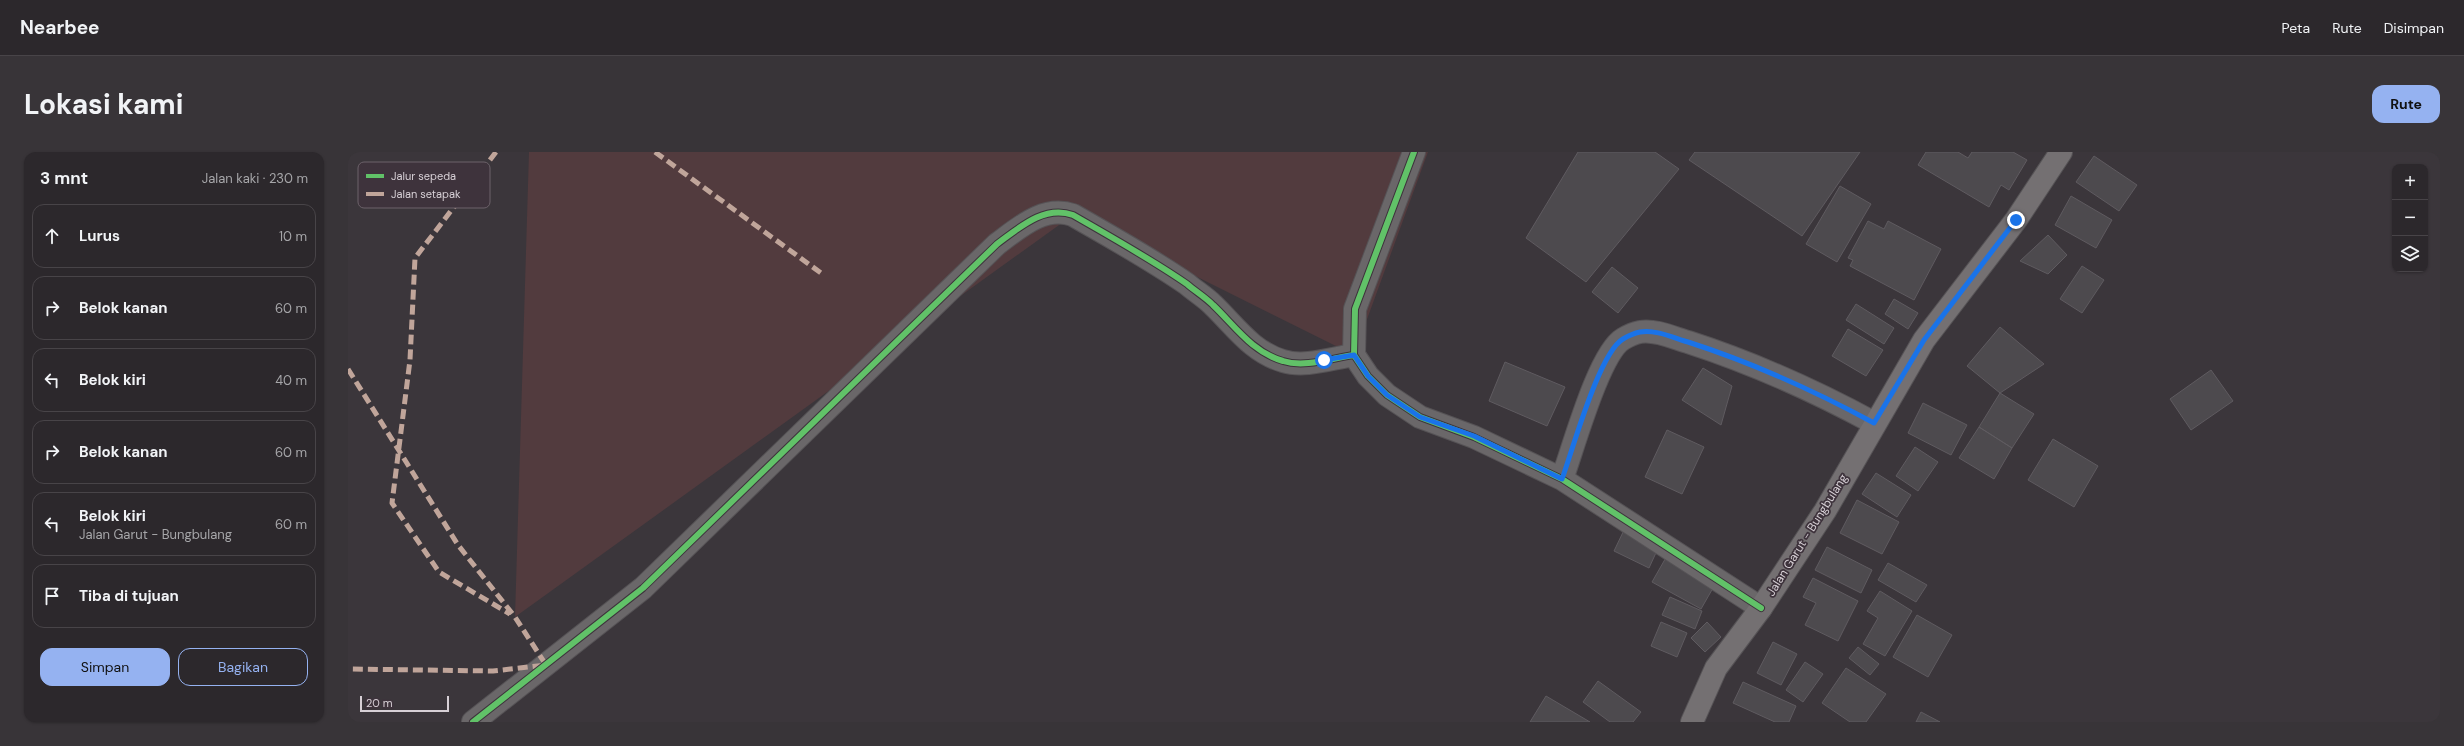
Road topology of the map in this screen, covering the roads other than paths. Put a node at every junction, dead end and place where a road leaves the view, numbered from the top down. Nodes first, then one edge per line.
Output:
1 (1414, 152) edge
2 (2061, 152) edge
3 (1354, 355) junction
4 (1874, 423) junction
5 (1562, 479) junction
6 (1761, 608) junction
7 (473, 722) edge
8 (1692, 722) edge

1 - 3 street
2 - 4 main road, Jalan Garut - Bungbulang
3 - 5 street
3 - 7 street
4 - 5 street
4 - 6 main road, Jalan Garut - Bungbulang
5 - 6 street
6 - 8 main road, Jalan Garut - Bungbulang

